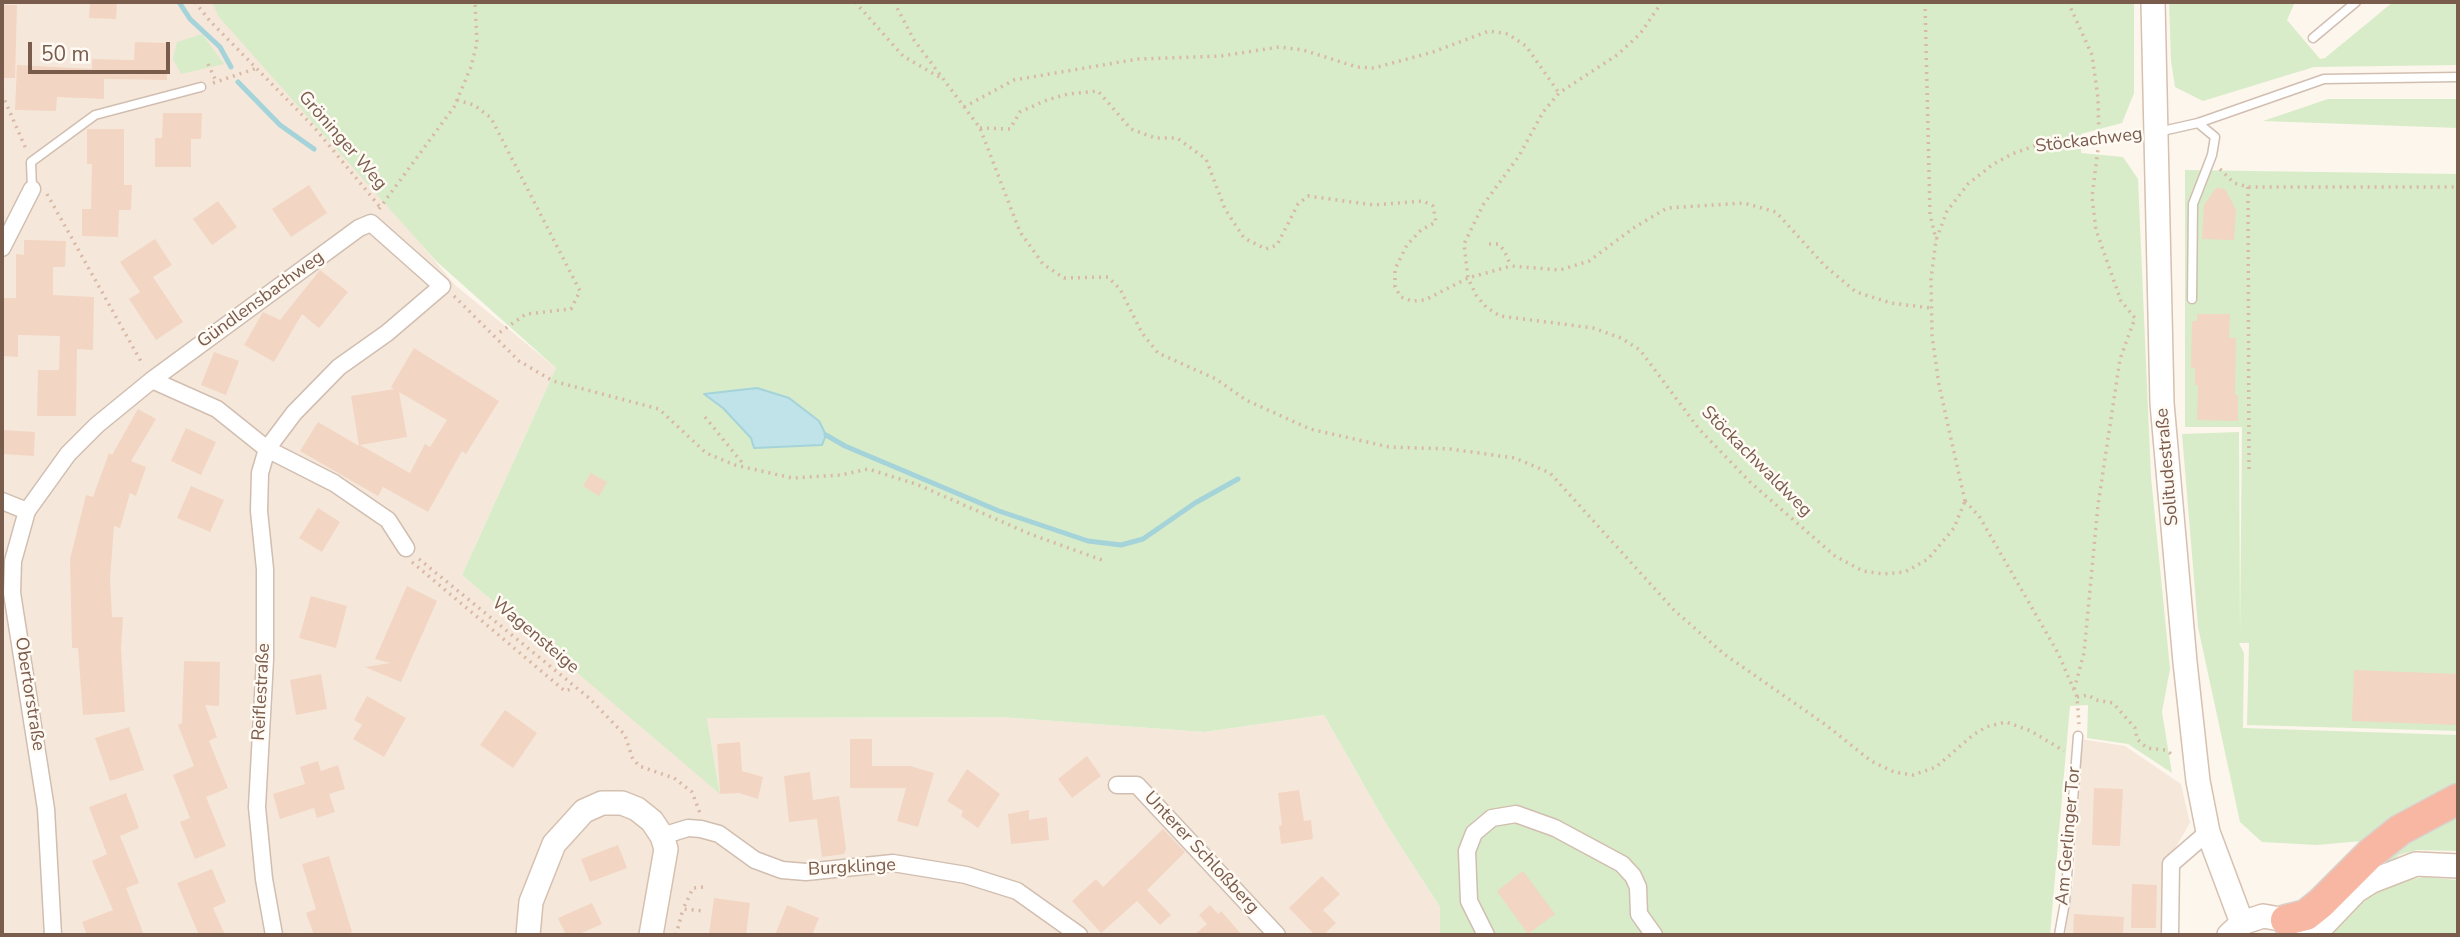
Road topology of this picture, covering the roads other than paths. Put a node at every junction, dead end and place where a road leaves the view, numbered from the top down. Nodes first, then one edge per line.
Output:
1 (2153, 2) edge
2 (2356, 2) edge
3 (2313, 38) dead end
4 (2458, 77) edge
5 (201, 87) road end
6 (2198, 123) junction
7 (2155, 132) junction
8 (32, 189) joint
9 (2, 248) edge
10 (442, 286) joint
11 (2192, 299) dead end
12 (152, 380) junction
13 (267, 449) junction
14 (2, 500) edge
15 (27, 511) junction
16 (406, 548) road end
17 (2078, 736) road end
18 (1117, 785) dead end
19 (2458, 799) edge
20 (2207, 832) junction
21 (662, 836) junction
22 (2458, 866) edge
23 (2294, 928) edge
24 (2236, 929) edge
25 (53, 935) edge
26 (274, 935) edge
27 (528, 935) edge
28 (651, 935) edge
29 (1079, 935) edge
30 (1277, 935) edge
31 (1486, 935) edge
32 (1654, 935) edge
33 (2059, 935) edge
34 (2170, 935) edge
35 (2314, 935) edge

1 - 7 street, Solitudestraße
2 - 3 lane
4 - 6 lane, Stöckachweg
5 - 8 lane
6 - 7 lane, Stöckachweg
6 - 11 lane
7 - 20 street, Solitudestraße
8 - 9 street
10 - 12 street, Gündlensbachweg
10 - 13 street, Reiflestraße
12 - 13 street
12 - 15 street, Obertorstraße
13 - 16 street
13 - 26 street, Reiflestraße
14 - 15 street
15 - 25 street, Obertorstraße
17 - 33 lane, Am Gerlinger Tor
18 - 30 street, Unterer Schloßberg
19 - 23 highway
20 - 24 street, Solitudestraße
20 - 34 street
21 - 27 street
21 - 28 street
21 - 29 street, Burgklinge
22 - 35 street
23 - 24 street
31 - 32 street

